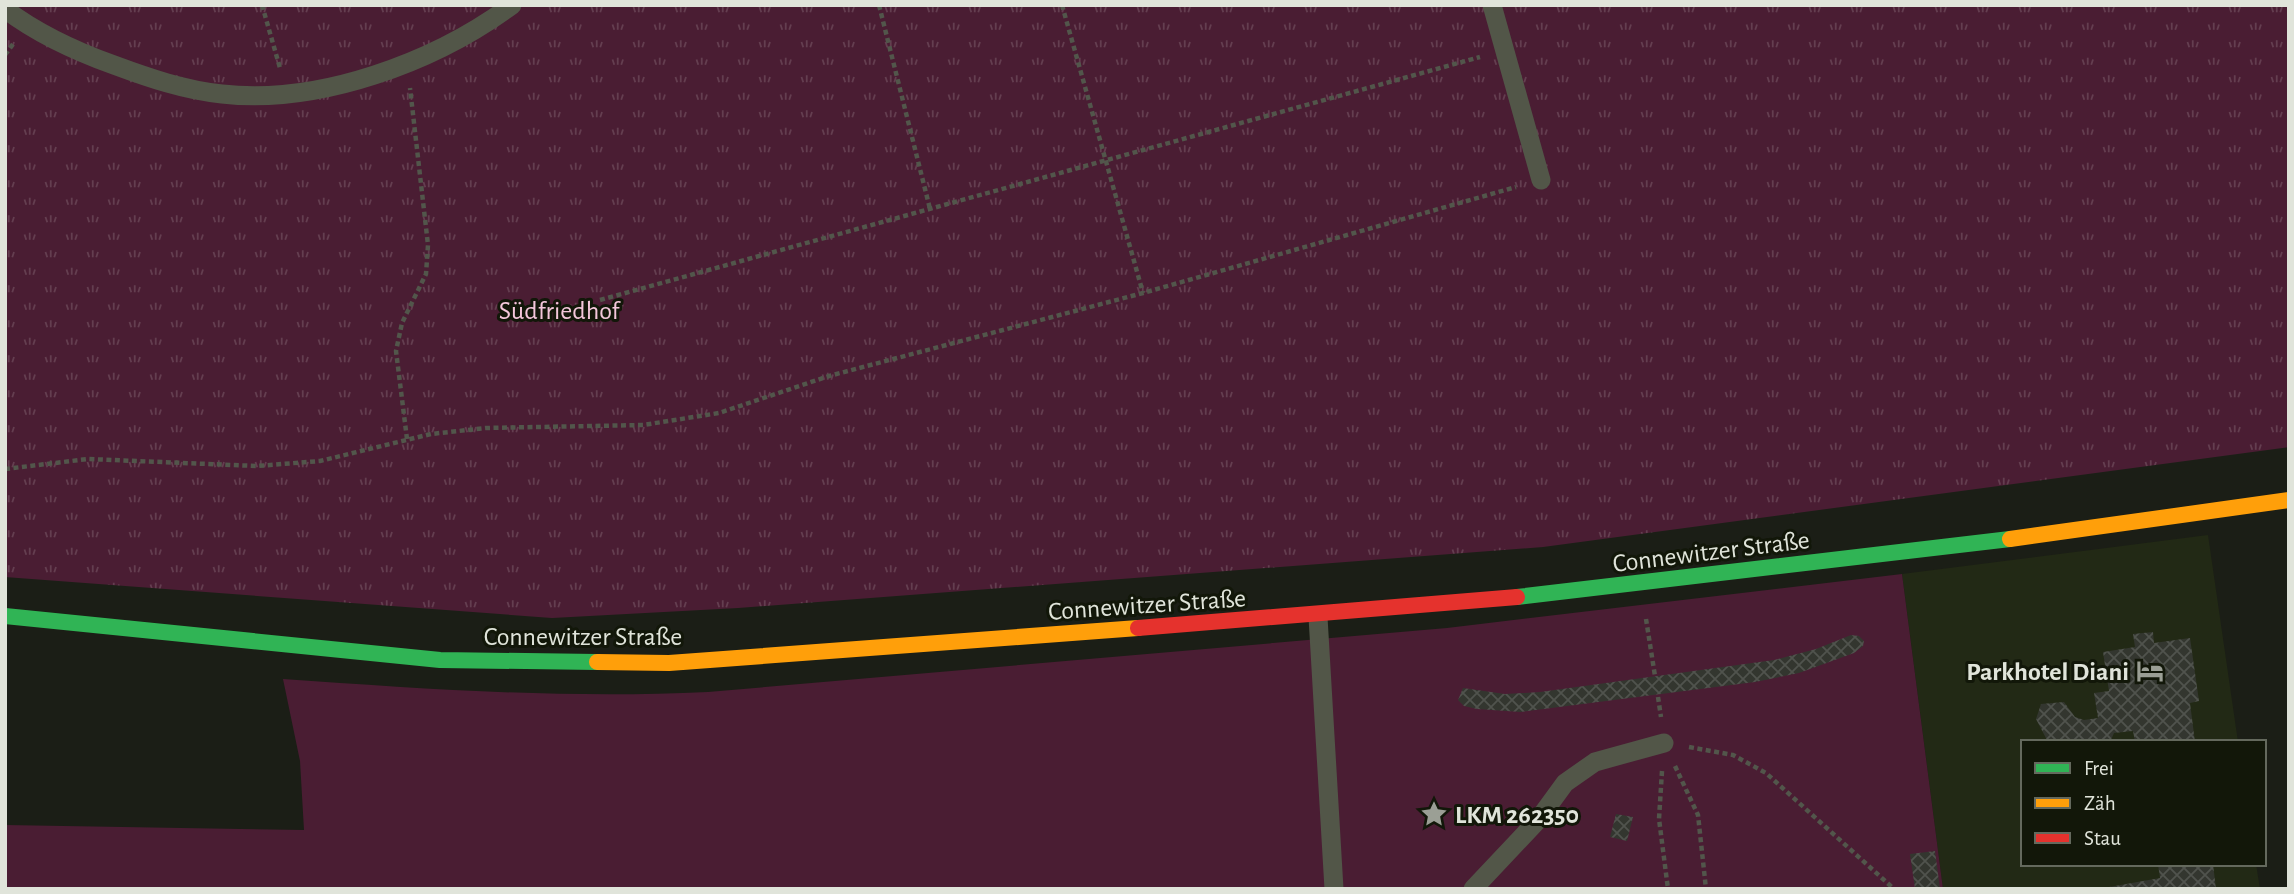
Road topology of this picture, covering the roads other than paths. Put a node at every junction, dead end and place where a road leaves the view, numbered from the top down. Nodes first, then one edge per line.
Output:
1 (512, 5) edge
2 (1492, 5) edge
3 (5, 9) edge
4 (1541, 180) road end
5 (2289, 500) edge
6 (5, 616) edge
7 (1318, 617) junction
8 (1664, 743) road end
9 (1334, 889) edge
10 (1472, 889) edge

1 - 3 lane
2 - 4 lane
5 - 7 street, Connewitzer Straße
6 - 7 street, Connewitzer Straße
7 - 9 lane
8 - 10 lane

